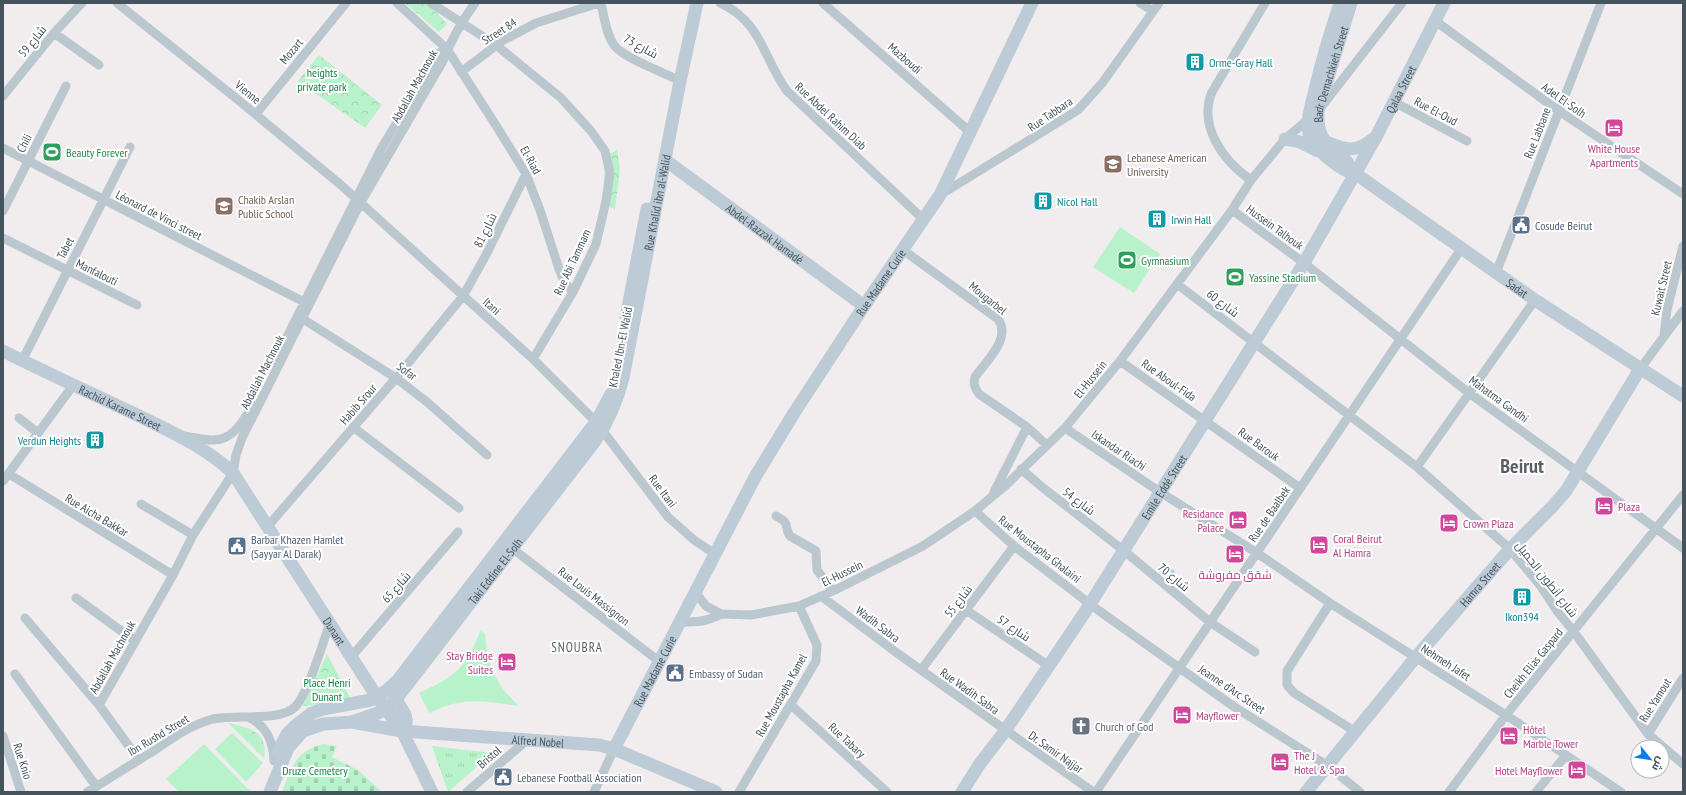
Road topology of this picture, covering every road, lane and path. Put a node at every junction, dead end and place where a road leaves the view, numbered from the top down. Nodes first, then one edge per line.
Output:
1 (82, 3) edge
2 (117, 3) edge
3 (346, 3) edge
4 (397, 3) edge
5 (431, 3) edge
6 (476, 3) edge
7 (600, 3) edge
8 (690, 3) edge
9 (698, 3) edge
10 (720, 3) edge
11 (823, 3) edge
12 (1032, 3) edge
13 (1140, 3) edge
14 (1159, 3) edge
15 (1260, 3) edge
16 (1265, 3) edge
17 (1340, 3) edge
18 (1351, 3) edge
19 (1402, 3) edge
20 (1444, 3) edge
21 (1601, 3) edge
22 (1153, 11) junction
23 (1434, 20) junction
24 (461, 24) junction
25 (54, 33) junction
26 (496, 45) junction
27 (447, 49) junction
28 (1238, 49) junction
29 (99, 65) dead end
30 (461, 72) junction
31 (674, 78) junction
32 (66, 86) dead end
33 (3, 96) edge
34 (1394, 102) junction
35 (1318, 110) junction
36 (1558, 111) junction
37 (256, 114) junction
38 (1308, 120) junction
39 (970, 132) junction
40 (1376, 137) junction
41 (1285, 139) junction
42 (1467, 141) dead end
43 (1326, 142) junction
44 (130, 147) dead end
45 (3, 148) edge
46 (1327, 157) junction
47 (665, 160) junction
48 (28, 161) junction
49 (526, 174) junction
50 (1356, 174) junction
51 (1251, 180) junction
52 (1683, 194) edge
53 (940, 195) junction
54 (103, 200) junction
55 (359, 200) junction
56 (1232, 210) junction
57 (3, 211) edge
58 (924, 220) junction
59 (3, 238) edge
60 (1683, 246) edge
61 (1461, 249) junction
62 (903, 250) junction
63 (1304, 263) junction
64 (634, 268) joint
65 (68, 270) junction
66 (1496, 273) junction
67 (1177, 284) junction
68 (573, 292) junction
69 (464, 296) junction
70 (1535, 300) junction
71 (304, 302) junction
72 (137, 305) dead end
73 (864, 306) junction
74 (1683, 311) edge
75 (303, 319) junction
76 (1664, 336) junction
77 (1400, 338) junction
78 (1255, 342) junction
79 (3, 351) edge
80 (533, 359) junction
81 (22, 361) junction
82 (1120, 361) junction
83 (1640, 369) junction
84 (396, 378) junction
85 (74, 384) junction
86 (1469, 393) junction
87 (1683, 396) edge
88 (617, 403) joint
89 (1350, 414) junction
90 (19, 418) dead end
91 (1205, 420) junction
92 (599, 426) junction
93 (353, 427) junction
94 (1027, 428) junction
95 (1065, 428) junction
96 (38, 433) junction
97 (177, 435) junction
98 (1047, 445) junction
99 (488, 454) dead end
100 (1417, 467) junction
101 (1022, 469) junction
102 (1579, 471) junction
103 (233, 472) junction
104 (6, 478) edge
105 (1300, 488) junction
106 (1160, 492) junction
107 (1683, 495) edge
108 (992, 497) junction
109 (141, 504) dead end
110 (459, 508) dead end
111 (974, 511) junction
112 (776, 516) dead end
113 (268, 526) junction
114 (1657, 528) junction
115 (458, 532) dead end
116 (193, 534) junction
117 (1014, 546) junction
118 (1683, 548) edge
119 (513, 549) junction
120 (1510, 549) junction
121 (1123, 550) junction
122 (1257, 553) junction
123 (715, 554) junction
124 (174, 575) junction
125 (833, 591) junction
126 (696, 593) junction
127 (821, 596) junction
128 (76, 598) dead end
129 (1330, 603) junction
130 (1090, 604) junction
131 (798, 606) junction
132 (966, 610) junction
133 (721, 614) junction
134 (25, 618) dead end
135 (680, 622) junction
136 (1210, 622) junction
137 (330, 623) junction
138 (1574, 632) junction
139 (135, 641) junction
140 (1255, 652) dead end
141 (352, 656) junction
142 (1416, 657) junction
143 (660, 662) junction
144 (1049, 666) junction
145 (1180, 668) junction
146 (921, 670) junction
147 (15, 674) dead end
148 (1683, 678) edge
149 (370, 685) junction
150 (377, 697) junction
151 (390, 699) junction
152 (99, 705) junction
153 (791, 705) junction
154 (1506, 715) junction
155 (247, 716) junction
156 (352, 722) junction
157 (402, 731) junction
158 (1005, 731) junction
159 (1356, 732) junction
160 (1648, 734) junction
161 (3, 736) edge
162 (527, 740) junction
163 (614, 749) junction
164 (1566, 754) junction
165 (139, 760) junction
166 (274, 761) junction
167 (1683, 764) edge
168 (1328, 766) junction
169 (96, 786) junction
170 (21, 792) edge
171 (87, 792) edge
172 (261, 792) edge
173 (270, 792) edge
174 (432, 792) edge
175 (466, 792) edge
176 (594, 792) edge
177 (716, 792) edge
178 (738, 792) edge
179 (887, 792) edge
180 (962, 792) edge
181 (1092, 792) edge
182 (1096, 792) edge
183 (1306, 792) edge
184 (1360, 792) edge
185 (1449, 792) edge
186 (1536, 792) edge
187 (1621, 792) edge

1 - 25 street, شارع 59
2 - 37 street, Vienne
3 - 37 street, Mozart
4 - 27 street, El-Riad
5 - 24 street, Rue Abi Tammam
6 - 24 street, Abdallah Machnouk
7 - 26 street, Street 84
7 - 31 street, شارع 73
8 - 31 main road, Rue Khalid ibn al-Walid
9 - 47 main road, Rue Khalid ibn al-Walid
10 - 58 street, Rue Abdel Rahim Diab
11 - 39 street, Mazboudi
12 - 39 main road, Rue Madame Curie
13 - 22 street
14 - 22 street, Rue Tabbara
15 - 28 street
16 - 28 street
17 - 38 main road, Badr Demachkieh Street
18 - 35 main road, Badr Demachkieh Street
19 - 35 street, El-Hussein
20 - 23 main road, Qalaa Street
21 - 36 street, Rue Labbane
22 - 53 street, Rue Tabbara
23 - 34 main road, Qalaa Street
23 - 36 street, Adel El-Solh
24 - 26 street, Rue Abi Tammam
24 - 27 street, Abdallah Machnouk
25 - 29 street
25 - 33 street, شارع 59
26 - 30 street, Street 84
26 - 68 street, Rue Abi Tammam
27 - 30 street, El-Riad
27 - 55 street, Abdallah Machnouk
28 - 51 street
30 - 49 street, El-Riad
31 - 64 main road, Rue Khalid ibn al-Walid
32 - 48 street, Chili
34 - 40 main road, Qalaa Street
34 - 42 street, Rue El-Oud
35 - 38 street, El-Hussein
35 - 43 main road, Badr Demachkieh Street
36 - 52 street, Adel El-Solh
36 - 66 street, Rue Labbane
37 - 55 street, Vienne
38 - 41 street, El-Hussein
38 - 46 main road, Badr Demachkieh Street
39 - 53 main road, Rue Madame Curie
40 - 43 main road
40 - 50 main road, Qalaa Street
41 - 46 main road
41 - 51 street, El-Hussein
43 - 50 main road, Badr Demachkieh Street
44 - 54 street, Tabet
45 - 48 street, Léonard de Vinci street
46 - 50 main road, Badr Demachkieh Street
47 - 73 main road, Abdel-Razzak Hamadé
47 - 88 main road, Rue Khalid ibn al-Walid
48 - 54 street, Léonard de Vinci street
48 - 57 street, Chili
49 - 68 street, El-Riad
49 - 69 street, شارع 81
50 - 61 main road, Sadat
50 - 63 main road, Emile Eddé Street
51 - 56 street, El-Hussein
53 - 58 main road, Rue Madame Curie
54 - 65 street, Tabet
54 - 71 street, Léonard de Vinci street
55 - 69 street, Itani
55 - 71 street, Abdallah Machnouk
55 - 75 street, Abdallah Machnouk
56 - 63 street, Hussein Talhouk
56 - 67 street, El-Hussein
58 - 62 main road, Rue Madame Curie
59 - 65 street, Manfalouti
60 - 76 street, Kuwait Street
61 - 66 main road, Sadat
61 - 77 street, Rue de Baalbek
62 - 73 main road, Rue Madame Curie
62 - 94 street, Mougarbel
63 - 77 street, Mahatma Gandhi
63 - 78 main road, Emile Eddé Street
64 - 92 main road, Khaled Ibn-El Walid
65 - 72 street, Manfalouti
65 - 81 street, Tabet
66 - 70 main road, Sadat
67 - 78 street, شارع 60
67 - 82 street, El-Hussein
68 - 80 street, Rue Abi Tammam
69 - 80 street, Itani
69 - 84 street, Habib Srour
70 - 83 main road, Sadat
70 - 86 street
71 - 97 street, Abdallah Machnouk
73 - 123 main road, Rue Madame Curie
74 - 76 street
75 - 84 street, Sofar
75 - 103 street, Abdallah Machnouk
76 - 83 street
77 - 86 street, Mahatma Gandhi
77 - 89 street, Rue de Baalbek
78 - 89 street, شارع أنطون الجميل
78 - 91 main road, Emile Eddé Street
79 - 81 main road, Rachid Karame Street
80 - 92 street, Itani
81 - 85 main road, Rachid Karame Street
82 - 91 street, Rue Aboul-Fida
82 - 95 street, El-Hussein
83 - 87 main road, Sadat
83 - 102 main road, Hamra Street
84 - 93 street, Habib Srour
84 - 99 street, Sofar
85 - 96 street
85 - 97 main road, Rachid Karame Street
86 - 100 street
86 - 102 street, Mahatma Gandhi
88 - 92 main road, Khaled Ibn-El Walid
89 - 100 street, شارع أنطون الجميل
89 - 105 street, Rue de Baalbek
90 - 96 street
91 - 105 street, Rue Barouk
91 - 106 main road, Emile Eddé Street
92 - 119 main road, Taki Eddine El-Solh
92 - 123 street, Rue Itani
92 - 151 main road, Taki Eddine El-Solh
93 - 110 street
93 - 113 street, Habib Srour
94 - 98 street, Mougarbel
94 - 108 street
95 - 98 street, El-Hussein
95 - 106 street, Iskandar Riachi
96 - 104 street
97 - 103 main road, Rachid Karame Street
98 - 101 street, El-Hussein
100 - 120 street, شارع أنطون الجميل
101 - 108 street, El-Hussein
101 - 121 street, شارع 54
102 - 114 street, Mahatma Gandhi
102 - 120 main road, Hamra Street
103 - 113 main road, Dunant
103 - 116 street, Abdallah Machnouk
104 - 124 street, Rue Aicha Bakkar
105 - 122 street, Rue de Baalbek
106 - 121 main road, Emile Eddé Street
106 - 122 street, Iskandar Riachi
107 - 114 street, Cheikh Elias Gaspard
108 - 111 street, El-Hussein
109 - 116 street
111 - 117 street, Rue Moustapha Ghalaini
111 - 125 street, El-Hussein
112 - 125 street
113 - 137 main road, Dunant
114 - 118 street, Mahatma Gandhi
114 - 138 street, Cheikh Elias Gaspard
115 - 141 street, شارع 65
116 - 124 street, Abdallah Machnouk
117 - 130 street, Rue Moustapha Ghalaini
117 - 132 street, شارع 55
119 - 143 street, Rue Louis Massignon
119 - 151 main road, Taki Eddine El-Solh
120 - 138 street, شارع أنطون الجميل
120 - 142 main road, Hamra Street
121 - 130 main road, Emile Eddé Street
121 - 136 street, شارع 70
122 - 129 street, Nehmeh Jafet
122 - 136 street, Rue de Baalbek
123 - 126 main road, Rue Madame Curie
124 - 139 street, Abdallah Machnouk
125 - 127 street, El-Hussein
126 - 133 street, El-Hussein
126 - 135 main road, Rue Madame Curie
127 - 131 street, El-Hussein
127 - 146 street, Wadih Sabra
128 - 139 street
129 - 142 street, Nehmeh Jafet
129 - 159 street
130 - 144 main road, Emile Eddé Street
130 - 145 street, Jeanne d'Arc Street
131 - 133 street, El-Hussein
131 - 153 street, Rue Moustapha Kamel
132 - 144 street, شارع 57
132 - 146 street, شارع 55
133 - 135 street
134 - 152 street, Abdallah Machnouk
135 - 143 main road, Rue Madame Curie
136 - 140 street, شارع 70
136 - 145 street, Rue de Baalbek
137 - 141 main road, Dunant
137 - 155 street, Ibn Rushd Street
138 - 154 street, Cheikh Elias Gaspard
138 - 160 street, شارع أنطون الجميل
139 - 152 street, Abdallah Machnouk
141 - 149 main road, Dunant
142 - 154 street, Nehmeh Jafet
142 - 159 main road, Hamra Street
143 - 163 main road, Rue Madame Curie
144 - 158 main road, Emile Eddé Street
145 - 168 street, Jeanne d'Arc Street
145 - 182 street, Rue de Baalbek
146 - 158 street, Rue Wadih Sabra
147 - 169 street
148 - 160 street, Rue Yamout
149 - 150 main road, Dunant
149 - 151 main road
150 - 151 main road, Taki Eddine El-Solh
150 - 166 main road, Taki Eddine El-Solh
151 - 156 main road
151 - 157 main road
152 - 165 street, Abdallah Machnouk
153 - 178 street, Rue Moustapha Kamel
153 - 179 street, Rue Tabary
154 - 164 street, Nehmeh Jafet
154 - 185 street, Cheikh Elias Gaspard
155 - 165 street, Ibn Rushd Street
155 - 166 street
156 - 157 main road, Alfred Nobel
156 - 173 main road
157 - 162 main road, Alfred Nobel
157 - 174 main road
158 - 180 main road, Emile Eddé Street
158 - 181 street, Dr. Samir Najjar
159 - 168 main road, Hamra Street
160 - 167 street, شارع أنطون الجميل
161 - 170 street, Rue Knio
162 - 163 main road, Alfred Nobel
162 - 175 street, Bristol
163 - 176 street
163 - 177 main road, Alfred Nobel
164 - 186 street
164 - 187 street, Nehmeh Jafet
165 - 169 street, Ibn Rushd Street
166 - 172 main road, Taki Eddine El-Solh
168 - 183 main road, Hamra Street
168 - 184 street, Jeanne d'Arc Street
169 - 171 street, Ibn Rushd Street

